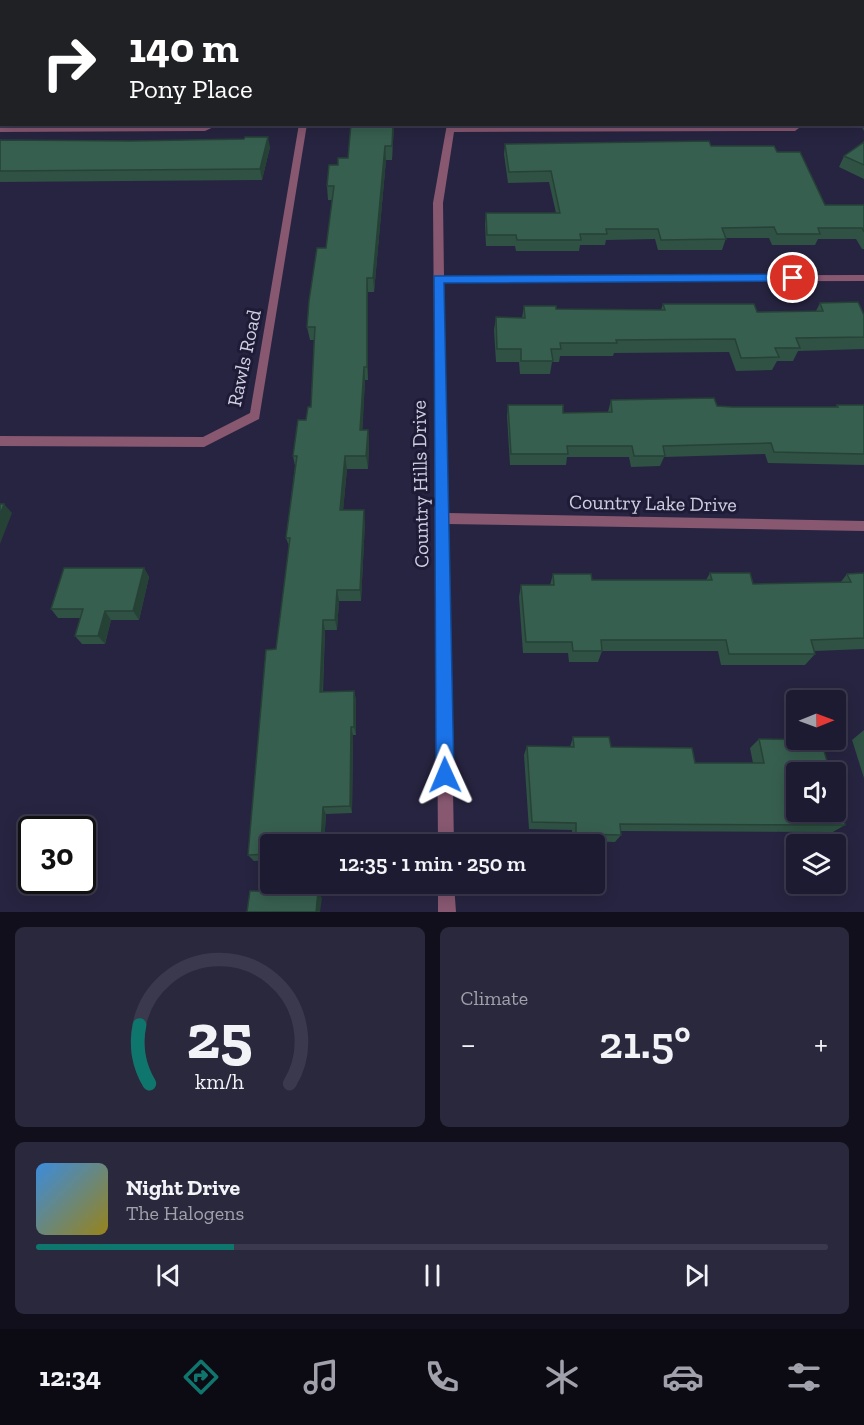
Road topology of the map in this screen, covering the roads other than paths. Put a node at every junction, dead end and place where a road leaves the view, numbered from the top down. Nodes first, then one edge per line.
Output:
1 (211, 126) edge
2 (303, 126) edge
3 (451, 127) edge
4 (795, 128) dead end
5 (0, 129) edge
6 (864, 278) edge
7 (438, 279) junction
8 (0, 441) edge
9 (441, 518) junction
10 (864, 526) edge
11 (446, 834) edge
12 (446, 894) edge
13 (447, 912) edge

1 - 5 street
2 - 8 street, Rawls Road
3 - 4 street
3 - 7 street, Country Hills Drive
6 - 7 street
7 - 9 street, Country Hills Drive
9 - 10 street, Country Lake Drive
9 - 11 street, Country Hills Drive
12 - 13 street

